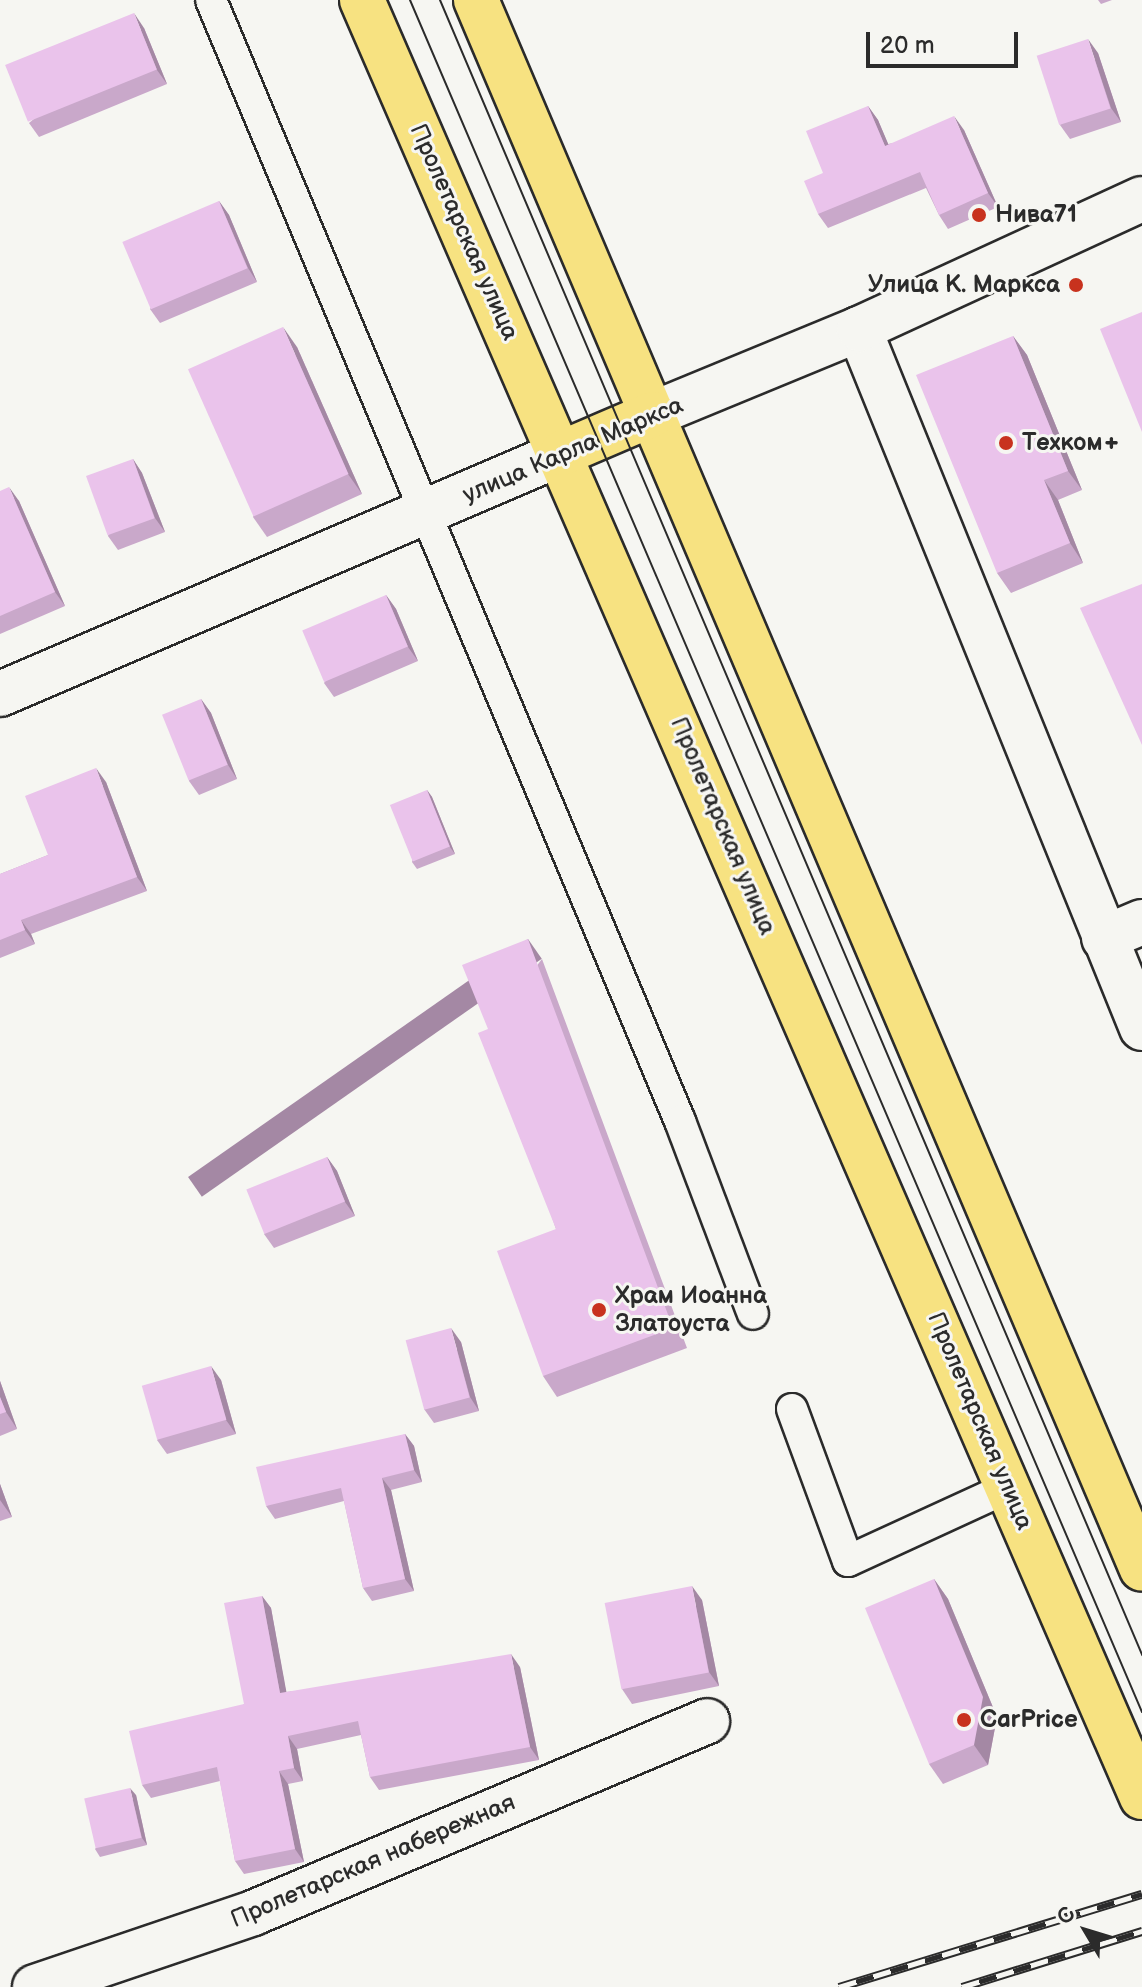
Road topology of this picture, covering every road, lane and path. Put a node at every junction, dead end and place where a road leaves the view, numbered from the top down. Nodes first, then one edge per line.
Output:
1 (211, 0) edge
2 (362, 0) edge
3 (476, 0) edge
4 (1142, 199) edge
5 (859, 329) junction
6 (653, 414) junction
7 (562, 453) junction
8 (425, 514) junction
9 (0, 694) edge
10 (1123, 930) edge
11 (1142, 1028) edge
12 (753, 1314) dead end
13 (792, 1409) dead end
14 (1009, 1487) junction
15 (1142, 1569) edge
16 (707, 1721) dead end
17 (1142, 1797) edge
18 (35, 1987) edge

1 - 8 lane
2 - 7 main road, Пролетарская улица
3 - 6 main road
4 - 5 street, улица Карла Маркса
5 - 6 street, улица Карла Маркса
5 - 10 street
6 - 7 main road, улица Карла Маркса
6 - 15 main road
7 - 8 street, улица Карла Маркса
7 - 14 main road, Пролетарская улица
8 - 9 street, улица Карла Маркса
8 - 12 lane
10 - 11 street
13 - 14 lane
14 - 17 main road, Пролетарская улица
16 - 18 street, Пролетарская набережная

